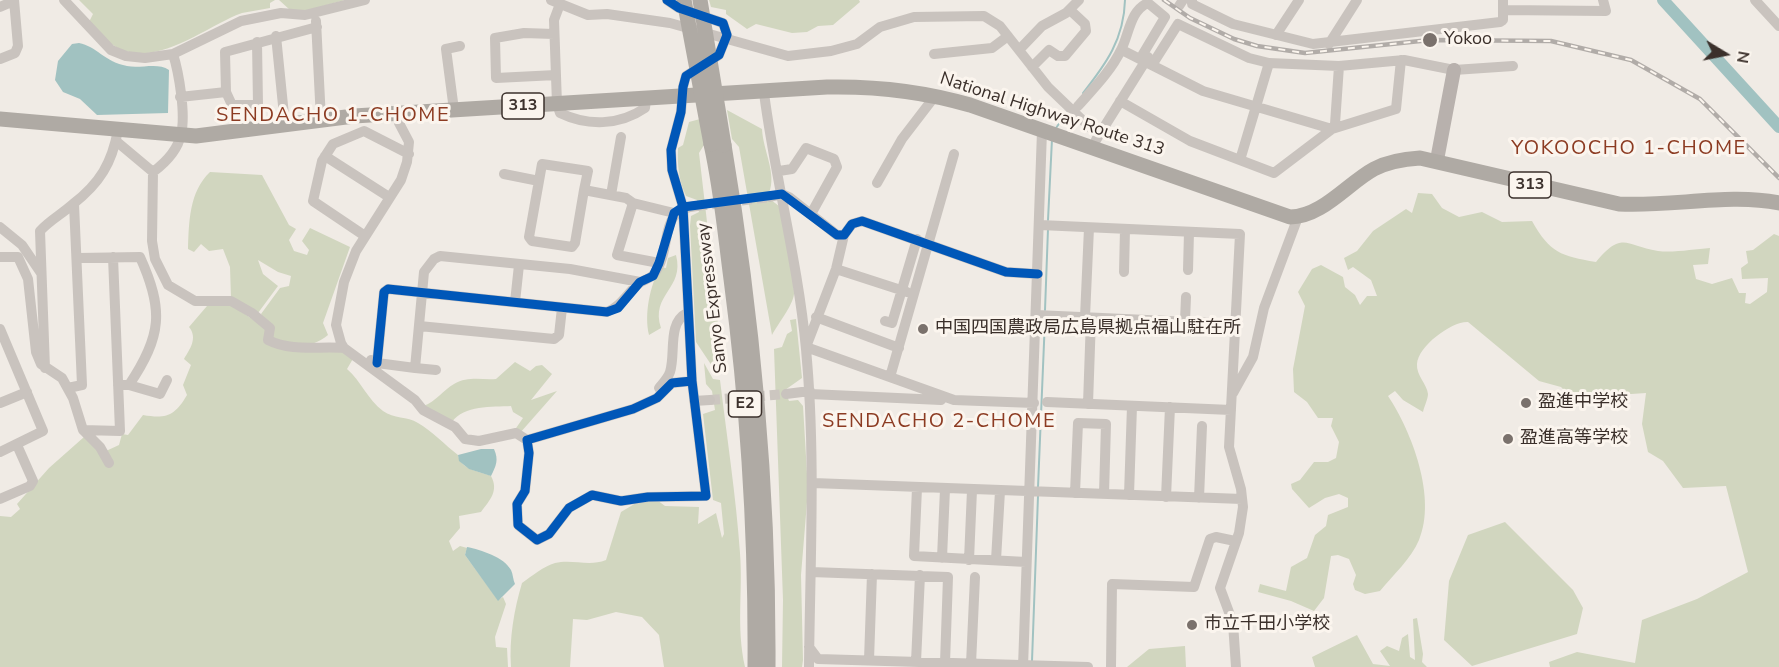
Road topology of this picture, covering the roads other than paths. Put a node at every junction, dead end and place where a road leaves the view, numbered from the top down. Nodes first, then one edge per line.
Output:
1 (14, 0) edge
2 (64, 0) edge
3 (365, 0) edge
4 (667, 0) edge
5 (684, 0) edge
6 (700, 0) edge
7 (1079, 0) edge
8 (1192, 0) edge
9 (1299, 0) edge
10 (1357, 0) edge
11 (1603, 0) edge
12 (1755, 0) edge
13 (556, 2) edge
14 (1503, 5) edge
15 (0, 7) edge
16 (1179, 7) edge
17 (1070, 10) junction
18 (316, 13) junction
19 (1779, 26) edge
20 (316, 27) junction
21 (554, 34) junction
22 (1276, 35) junction
23 (276, 36) junction
24 (1008, 36) junction
25 (727, 39) junction
26 (257, 42) junction
27 (1329, 44) junction
28 (460, 46) dead end
29 (1019, 50) junction
30 (1122, 50) junction
31 (173, 54) junction
32 (934, 54) dead end
33 (0, 59) edge
34 (1401, 60) junction
35 (1146, 62) junction
36 (1269, 63) junction
37 (1032, 66) junction
38 (1339, 66) junction
39 (1513, 66) dead end
40 (1454, 70) junction
41 (556, 75) junction
42 (226, 92) junction
43 (764, 93) junction
44 (935, 96) junction
45 (180, 97) junction
46 (682, 98) junction
47 (646, 100) junction
48 (1120, 101) junction
49 (557, 104) junction
50 (1255, 106) junction
51 (1071, 107) junction
52 (454, 110) junction
53 (398, 114) junction
54 (0, 118) edge
55 (321, 120) junction
56 (285, 125) junction
57 (1332, 129) junction
58 (1050, 134) junction
59 (117, 135) junction
60 (181, 135) junction
61 (621, 137) dead end
62 (1096, 142) junction
63 (718, 144) junction
64 (409, 154) junction
65 (954, 154) dead end
66 (326, 156) junction
67 (1240, 160) junction
68 (1437, 160) junction
69 (779, 171) junction
70 (153, 172) junction
71 (504, 174) dead end
72 (539, 181) junction
73 (877, 183) dead end
74 (584, 190) junction
75 (782, 194) junction
76 (611, 195) junction
77 (389, 197) junction
78 (770, 197) tunnel mouth
79 (633, 203) junction
80 (1779, 203) edge
81 (74, 204) junction
82 (698, 206) tunnel mouth
83 (678, 210) junction
84 (811, 214) junction
85 (1298, 217) junction
86 (1045, 225) junction
87 (0, 227) edge
88 (1089, 228) junction
89 (1125, 230) junction
90 (1189, 232) junction
91 (844, 235) junction
92 (365, 236) junction
93 (917, 239) junction
94 (929, 243) junction
95 (0, 257) edge
96 (113, 257) junction
97 (78, 258) junction
98 (155, 259) junction
99 (659, 264) junction
100 (519, 265) junction
101 (836, 269) junction
102 (1188, 270) dead end
103 (1124, 272) dead end
104 (41, 274) junction
105 (1038, 274) junction
106 (640, 282) junction
107 (902, 290) junction
108 (422, 292) junction
109 (916, 294) junction
110 (155, 295) junction
111 (1186, 297) dead end
112 (514, 302) junction
113 (562, 308) junction
114 (687, 313) junction
115 (1042, 316) junction
116 (816, 317) junction
117 (1088, 318) junction
118 (885, 321) dead end
119 (1185, 321) junction
120 (1235, 324) junction
121 (419, 326) junction
122 (0, 329) edge
123 (806, 347) junction
124 (344, 348) junction
125 (899, 348) junction
126 (357, 356) junction
127 (377, 363) junction
128 (45, 368) junction
129 (415, 368) junction
130 (436, 370) dead end
131 (890, 377) junction
132 (167, 380) dead end
133 (692, 381) junction
134 (124, 385) junction
135 (68, 388) junction
136 (27, 392) junction
137 (810, 393) junction
138 (1233, 393) junction
139 (786, 394) tunnel mouth
140 (710, 400) tunnel mouth
141 (954, 400) junction
142 (649, 401) junction
143 (694, 401) junction
144 (1047, 402) dead end
145 (0, 403) edge
146 (1034, 403) junction
147 (1088, 404) junction
148 (1132, 406) junction
149 (1170, 407) junction
150 (1231, 410) junction
151 (1202, 426) dead end
152 (83, 429) junction
153 (527, 440) junction
154 (17, 445) junction
155 (0, 452) edge
156 (109, 463) dead end
157 (813, 483) junction
158 (917, 488) junction
159 (945, 489) junction
160 (972, 490) junction
161 (1000, 491) junction
162 (1035, 492) junction
163 (1075, 493) junction
164 (1104, 494) junction
165 (1129, 495) junction
166 (1166, 497) junction
167 (1199, 498) junction
168 (0, 499) edge
169 (1242, 499) junction
170 (1235, 541) junction
171 (942, 558) junction
172 (969, 560) junction
173 (996, 560) junction
174 (1026, 562) junction
175 (811, 572) junction
176 (873, 574) junction
177 (920, 575) junction
178 (975, 577) dead end
179 (809, 647) junction
180 (869, 660) junction
181 (820, 663) edge
182 (945, 663) junction
183 (971, 663) junction
184 (893, 664) edge
185 (920, 664) edge
186 (1027, 666) edge
187 (755, 667) edge
188 (768, 667) edge
189 (809, 667) edge
190 (1074, 667) edge
191 (1088, 667) edge
192 (1111, 667) edge
193 (1236, 667) edge

1 - 15 street
1 - 33 street
2 - 31 street
3 - 18 street
4 - 25 street
5 - 63 highway, Sanyo Expressway / E2, bridge
6 - 63 highway, Sanyo Expressway / E2, bridge
7 - 17 street
8 - 22 street
9 - 22 street
10 - 27 street
11 - 14 street
12 - 19 street
13 - 21 street
13 - 25 street
14 - 27 street
16 - 35 street
17 - 29 street
17 - 37 street
18 - 20 street
18 - 31 street
20 - 23 street
20 - 55 street
21 - 41 street
21 - 41 street
22 - 27 street
23 - 26 street
23 - 56 street
24 - 25 street
24 - 29 street
24 - 32 street
25 - 46 street
26 - 42 street
26 - 42 street
28 - 52 street
29 - 37 street
30 - 35 street
30 - 35 street
30 - 51 street
31 - 45 street
34 - 38 street
34 - 40 street
34 - 57 street
35 - 36 street
35 - 48 street
35 - 50 street
36 - 38 street
36 - 50 street
37 - 51 street
38 - 57 street
39 - 40 street
40 - 68 main road
41 - 49 street
42 - 45 street
43 - 44 highway, National Highway Route 313 / 313
43 - 46 highway, National Highway Route 313 / 313
43 - 69 street
44 - 58 highway, National Highway Route 313 / 313
44 - 73 street
45 - 60 street
46 - 47 highway, National Highway Route 313 / 313
46 - 83 street
47 - 49 highway, National Highway Route 313 / 313
47 - 49 street
48 - 62 street
48 - 67 street
49 - 52 highway, National Highway Route 313 / 313
50 - 57 street
50 - 67 street
51 - 62 street
52 - 53 highway, National Highway Route 313 / 313
53 - 55 highway, National Highway Route 313 / 313
53 - 64 street
54 - 59 highway, National Highway Route 313 / 313
55 - 56 highway, National Highway Route 313 / 313
56 - 60 highway, National Highway Route 313 / 313
57 - 67 street
58 - 62 highway, National Highway Route 313 / 313
58 - 86 street
59 - 60 highway, National Highway Route 313 / 313
59 - 70 street
59 - 81 street
60 - 70 street
61 - 76 street
62 - 85 highway, National Highway Route 313 / 313
63 - 187 highway, Sanyo Expressway / E2
63 - 188 highway, Sanyo Expressway / E2
64 - 66 street
64 - 77 street
65 - 94 street
66 - 77 street
66 - 92 street
68 - 80 highway, 313
68 - 85 highway, 313
69 - 75 street
69 - 84 street
70 - 98 street
71 - 72 street
72 - 74 street
72 - 74 street
74 - 76 street
75 - 78 street
75 - 84 street
75 - 123 street
76 - 79 street
77 - 92 street
79 - 83 street
79 - 99 street
81 - 97 street
81 - 104 street
82 - 83 street
83 - 99 street
83 - 114 street
84 - 91 street
85 - 138 street
86 - 88 street
86 - 105 street
87 - 104 street
88 - 89 street
88 - 117 street
89 - 90 street
89 - 103 street
90 - 102 street
90 - 120 street
91 - 93 street
91 - 101 street
92 - 124 street
93 - 94 street
93 - 107 street
94 - 105 street
94 - 109 street
95 - 128 street
96 - 97 street
96 - 110 street
96 - 134 street
97 - 135 street
98 - 110 street
98 - 124 street
99 - 106 street
100 - 106 street
100 - 108 street
100 - 112 street
101 - 107 street
101 - 116 street
104 - 128 street
105 - 115 street
106 - 113 street
107 - 109 street
107 - 118 street
108 - 112 street
108 - 121 street
108 - 127 street
109 - 125 street
110 - 134 street
111 - 119 street
112 - 113 street
113 - 121 street
114 - 133 street
114 - 142 street
115 - 117 street
115 - 146 street
116 - 123 street
116 - 125 street
117 - 119 street
117 - 147 street
119 - 120 street
120 - 138 street
121 - 129 street
122 - 136 street
123 - 131 street
123 - 137 street
124 - 126 street
125 - 131 street
126 - 127 street
126 - 153 street
127 - 129 street
128 - 135 street
129 - 130 street
131 - 141 street
132 - 134 street
133 - 142 street
133 - 143 street
134 - 152 street
135 - 152 street
136 - 145 street
136 - 154 street
137 - 139 street
137 - 141 street
137 - 157 street
138 - 150 street
140 - 143 street
141 - 146 street
142 - 153 street
143 - 153 street
144 - 147 street
146 - 162 street
147 - 148 street
148 - 149 street
148 - 165 street
149 - 150 street
149 - 166 street
150 - 169 street
151 - 167 street
152 - 156 street
154 - 155 street
154 - 168 street
157 - 158 street
157 - 175 street
158 - 159 street
158 - 171 street
159 - 160 street
159 - 171 street
160 - 161 street
160 - 172 street
161 - 162 street
161 - 173 street
162 - 163 street
162 - 174 street
163 - 164 street
163 - 164 street
164 - 165 street
165 - 166 street
166 - 167 street
167 - 169 street
169 - 170 street
170 - 192 street
170 - 193 street
171 - 172 street
172 - 173 street
173 - 174 street
174 - 186 street
175 - 176 street
175 - 179 street
176 - 177 street
176 - 180 street
177 - 182 street
177 - 185 street
178 - 183 street
179 - 181 street
179 - 189 street
180 - 181 street
180 - 184 street
182 - 183 street
182 - 185 street
183 - 186 street
184 - 185 street
186 - 190 street
190 - 191 street

